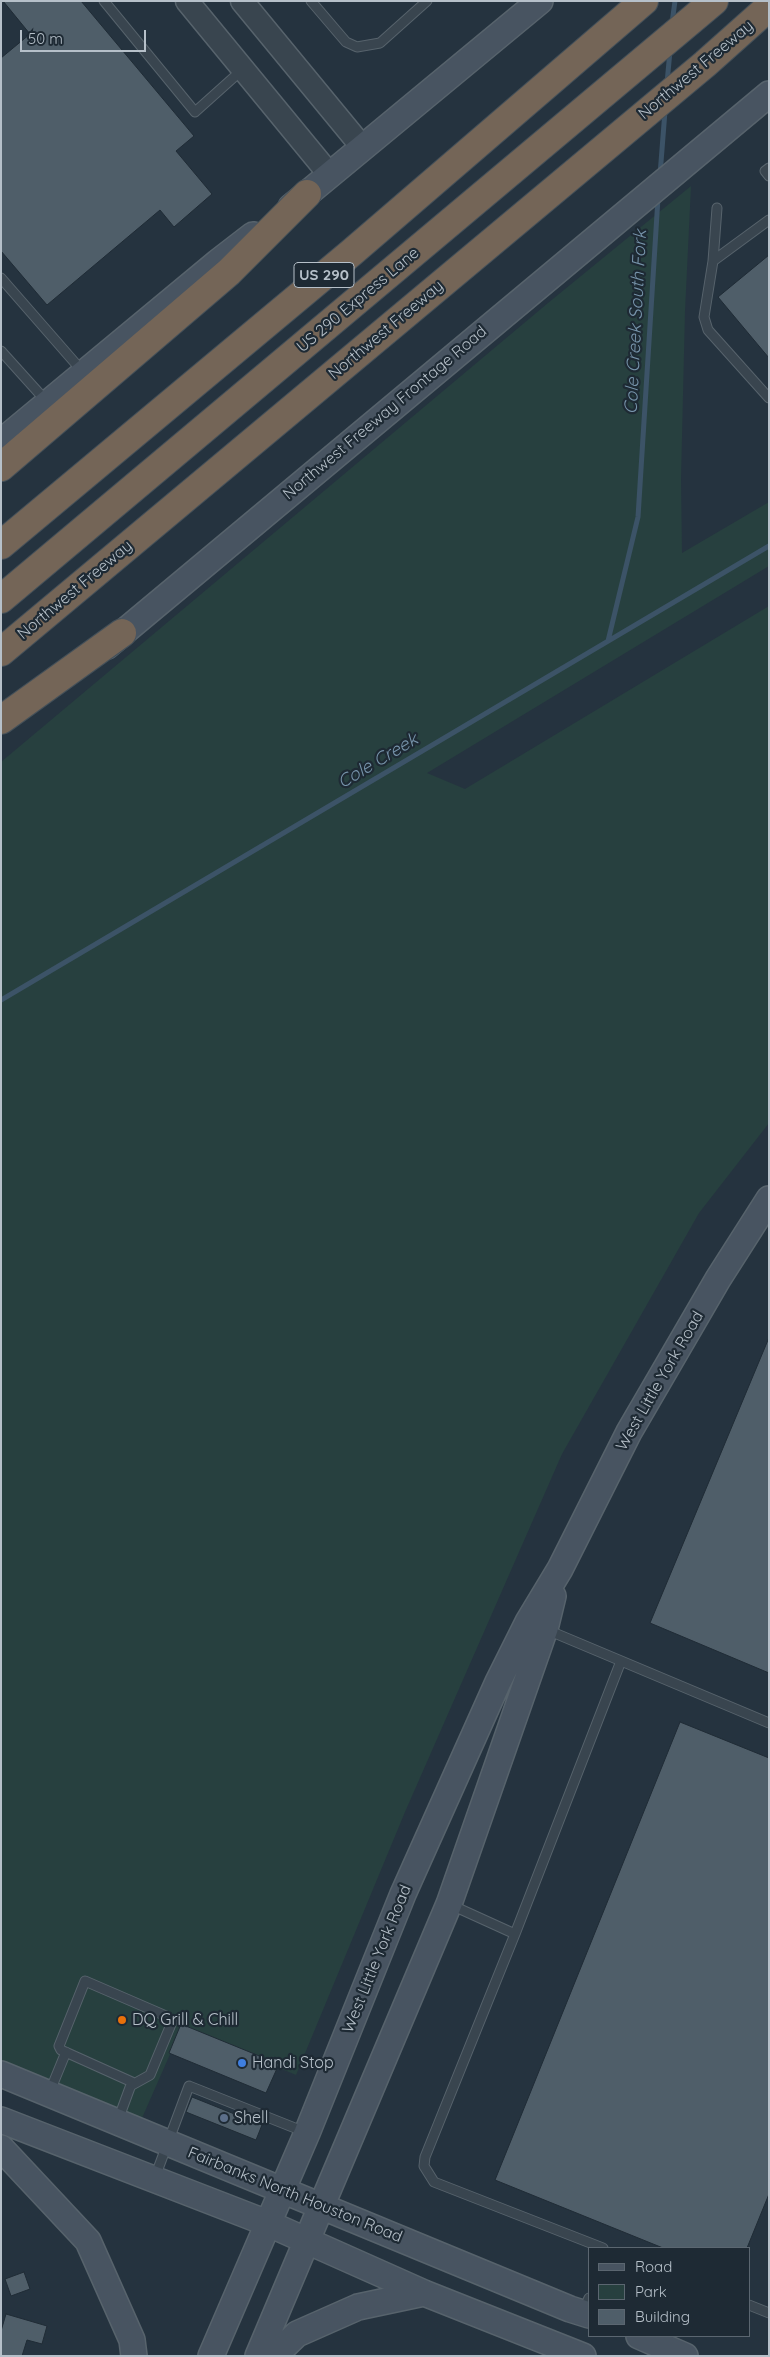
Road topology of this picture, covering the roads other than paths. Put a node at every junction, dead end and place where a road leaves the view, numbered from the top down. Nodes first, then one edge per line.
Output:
1 (104, 1) edge
2 (187, 1) edge
3 (242, 1) edge
4 (311, 1) edge
5 (427, 1) edge
6 (540, 1) edge
7 (644, 1) edge
8 (711, 4) edge
9 (769, 8) edge
10 (243, 69) junction
11 (769, 94) edge
12 (363, 148) junction
13 (769, 168) edge
14 (330, 175) junction
15 (769, 176) edge
16 (307, 194) junction
17 (717, 208) dead end
18 (769, 220) edge
19 (713, 261) junction
20 (1, 278) edge
21 (1, 351) edge
22 (84, 373) junction
23 (769, 398) edge
24 (47, 402) junction
25 (1, 442) edge
26 (1, 467) edge
27 (1, 545) edge
28 (1, 599) edge
29 (122, 633) junction
30 (1, 652) edge
31 (1, 720) edge
32 (1, 734) edge
33 (769, 1199) edge
34 (560, 1569) junction
35 (545, 1629) junction
36 (621, 1661) junction
37 (769, 1723) edge
38 (449, 1904) junction
39 (515, 1934) junction
40 (66, 2052) junction
41 (1, 2074) edge
42 (132, 2085) junction
43 (48, 2094) junction
44 (1, 2120) edge
45 (117, 2122) junction
46 (306, 2133) junction
47 (168, 2144) junction
48 (1, 2148) edge
49 (154, 2180) junction
50 (282, 2188) junction
51 (322, 2205) junction
52 (267, 2223) junction
53 (306, 2242) junction
54 (599, 2247) edge
55 (424, 2294) junction
56 (750, 2305) edge
57 (587, 2308) edge
58 (769, 2313) edge
59 (642, 2337) edge
60 (572, 2354) edge
61 (134, 2356) edge
62 (211, 2356) edge
63 (258, 2356) edge
64 (274, 2356) edge
65 (685, 2356) edge

1 - 10 lane
2 - 10 street
3 - 12 street
4 - 5 lane
6 - 12 main road
7 - 27 highway, US 290
8 - 28 highway, US 290 Express Lane
9 - 30 highway, Northwest Freeway
10 - 14 street
11 - 29 main road, Northwest Freeway Frontage Road
12 - 14 main road
13 - 15 lane
14 - 16 main road
16 - 22 main road
16 - 26 highway
17 - 19 lane
18 - 19 lane
19 - 23 lane
20 - 22 lane
21 - 24 lane
22 - 24 main road
24 - 25 main road
29 - 31 highway
29 - 32 main road, Northwest Freeway Frontage Road
33 - 34 main road, West Little York Road
34 - 35 main road, West Little York Road
34 - 46 main road, West Little York Road
35 - 36 lane
35 - 38 main road, West Little York Road
36 - 37 lane
36 - 39 lane
38 - 39 lane
38 - 51 main road, West Little York Road
39 - 54 lane
40 - 42 lane
40 - 42 lane
40 - 43 lane
41 - 43 main road, Fairbanks North Houston Road
42 - 45 lane
43 - 45 main road, Fairbanks North Houston Road
44 - 49 main road
45 - 47 main road, Fairbanks North Houston Road
46 - 47 lane
46 - 50 main road, West Little York Road
47 - 49 lane
47 - 50 main road, Fairbanks North Houston Road
48 - 61 main road
49 - 52 main road
50 - 51 main road, Fairbanks North Houston Road
50 - 52 main road, West Little York Road
51 - 53 main road, West Little York Road
51 - 57 main road, Fairbanks North Houston Road
52 - 53 main road
52 - 62 main road, West Little York Road
53 - 55 main road
53 - 63 main road, West Little York Road
55 - 60 main road
55 - 64 main road
56 - 58 lane
57 - 60 main road
59 - 65 main road

